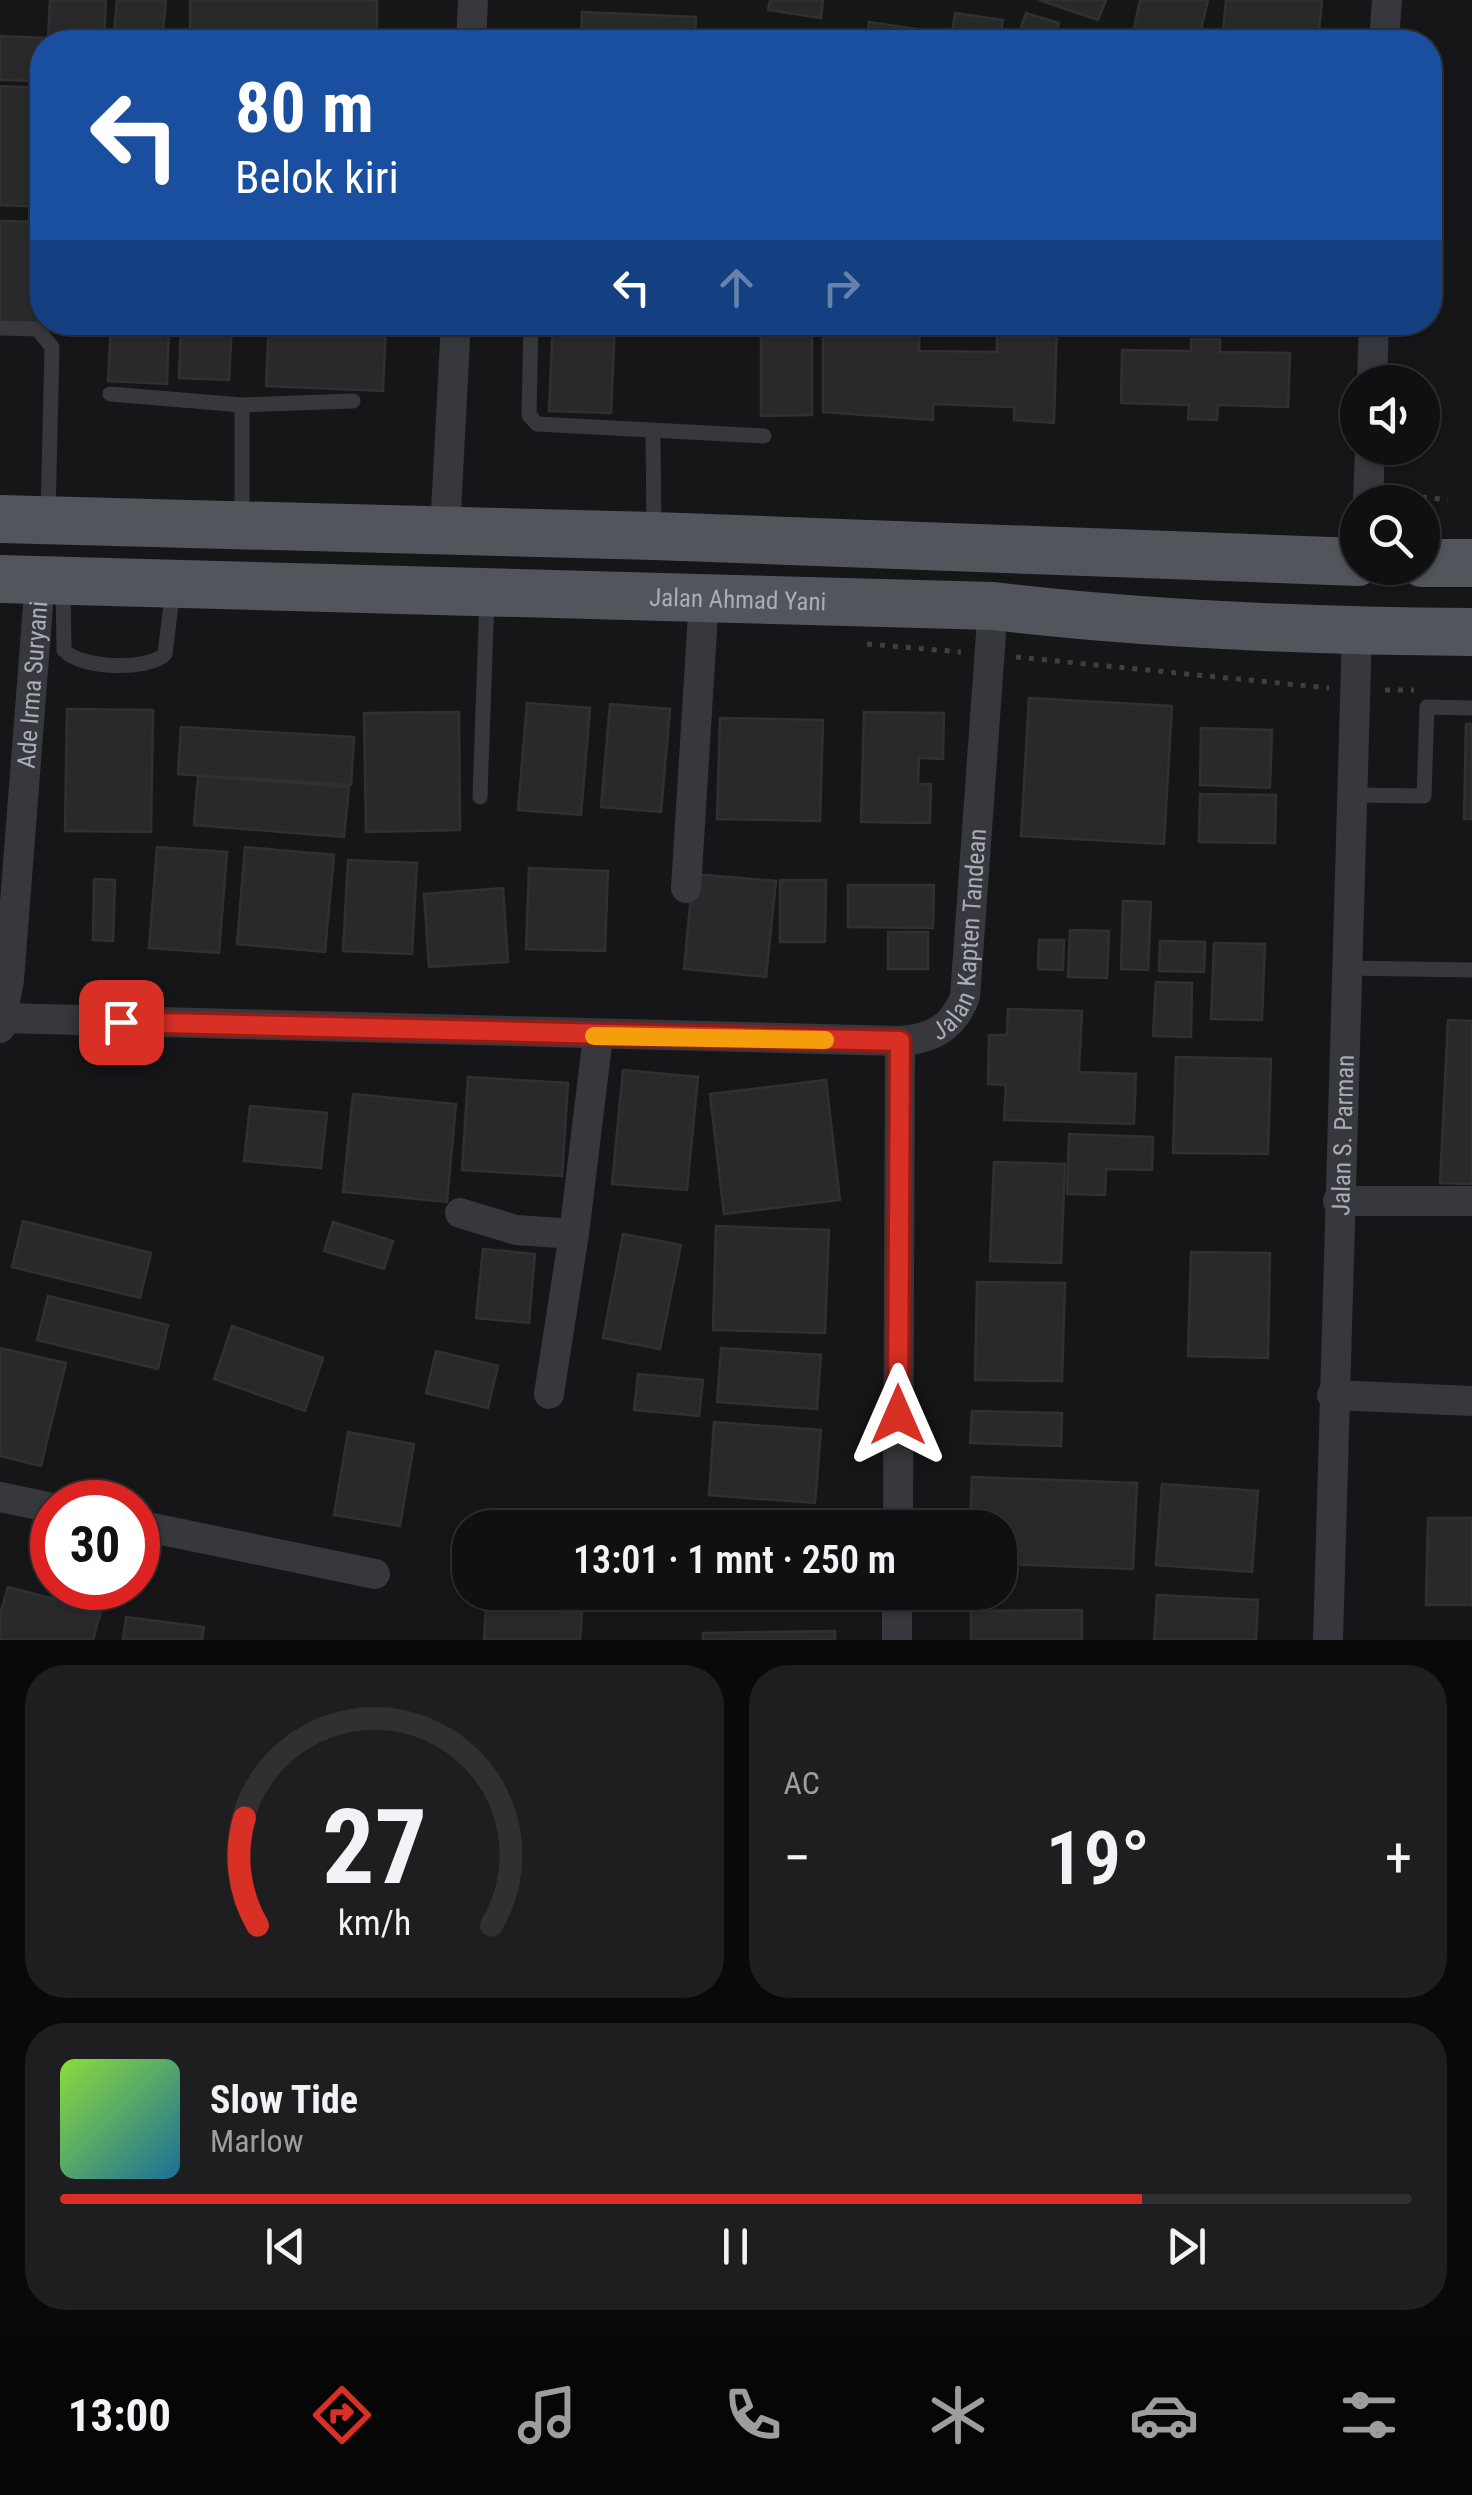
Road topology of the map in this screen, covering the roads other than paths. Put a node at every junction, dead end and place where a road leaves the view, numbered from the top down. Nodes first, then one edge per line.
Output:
1 (472, 0) edge
2 (1387, 0) edge
3 (471, 30) edge
4 (1385, 30) edge
5 (0, 328) edge
6 (30, 328) edge
7 (42, 335) edge
8 (455, 335) edge
9 (531, 335) edge
10 (1374, 335) edge
11 (1373, 365) edge
12 (110, 394) dead end
13 (352, 401) dead end
14 (242, 406) junction
15 (654, 431) junction
16 (764, 436) dead end
17 (0, 519) edge
18 (48, 520) junction
19 (242, 525) junction
20 (445, 530) junction
21 (654, 536) junction
22 (707, 539) junction
23 (1340, 561) edge
24 (1440, 562) edge
25 (1472, 563) edge
26 (34, 580) edge
27 (173, 584) junction
28 (487, 592) junction
29 (704, 598) junction
30 (993, 606) junction
31 (1357, 632) junction
32 (1472, 632) edge
33 (1472, 708) edge
34 (1352, 794) junction
35 (480, 797) dead end
36 (686, 888) dead end
37 (1346, 968) junction
38 (1472, 970) edge
39 (1, 1023) edge
40 (598, 1036) junction
41 (900, 1041) junction
42 (1338, 1201) junction
43 (1472, 1201) edge
44 (460, 1213) dead end
45 (574, 1234) junction
46 (549, 1394) dead end
47 (1332, 1395) junction
48 (1472, 1401) edge
49 (0, 1497) edge
50 (30, 1503) edge
51 (898, 1510) edge
52 (160, 1530) edge
53 (375, 1574) dead end
54 (898, 1610) edge
55 (897, 1640) edge
56 (1328, 1640) edge

1 - 3 street
2 - 4 street
5 - 6 lane
7 - 18 lane
8 - 20 street
9 - 15 lane
10 - 11 street
12 - 14 lane
13 - 14 lane
14 - 19 lane
15 - 16 lane
15 - 21 lane
17 - 18 main road
18 - 19 main road
19 - 20 main road
20 - 21 main road
21 - 22 main road
22 - 23 main road
22 - 29 main road
24 - 25 main road
26 - 27 main road, Jalan Ahmad Yani
26 - 27 lane
26 - 39 street, Ade Irma Suryani
27 - 28 main road, Jalan Ahmad Yani
28 - 29 main road, Jalan Ahmad Yani
28 - 35 lane
29 - 30 main road, Jalan Ahmad Yani
29 - 36 street
30 - 31 main road, Jalan Ahmad Yani
30 - 41 street, Jalan Kapten Tandean
31 - 32 main road, Jalan Ahmad Yani
31 - 34 street, Jalan S. Parman
33 - 34 lane
34 - 37 street, Jalan S. Parman
37 - 38 lane
37 - 42 street, Jalan S. Parman
39 - 40 street
40 - 41 street
40 - 45 street
41 - 51 street, Jalan Kapten Tandean
42 - 43 street
42 - 47 street, Jalan S. Parman
44 - 45 street
45 - 46 street
47 - 48 street
47 - 56 street, Jalan S. Parman
49 - 50 street
52 - 53 street
54 - 55 street

